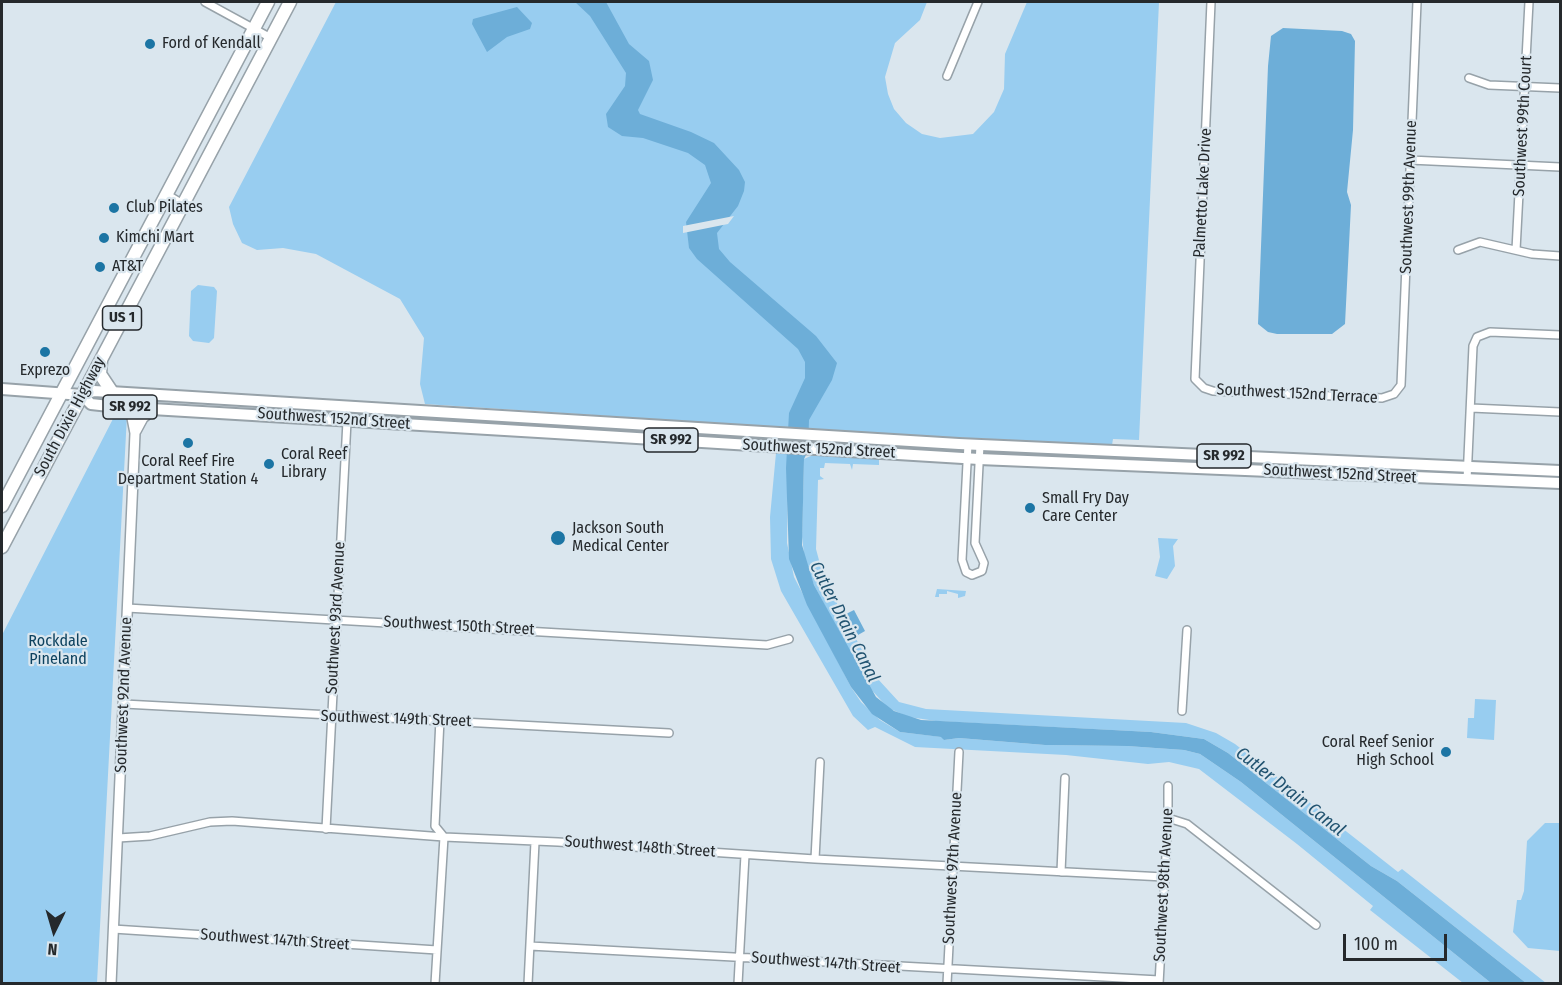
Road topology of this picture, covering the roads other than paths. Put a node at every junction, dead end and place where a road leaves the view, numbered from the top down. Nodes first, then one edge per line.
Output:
1 (205, 2) edge
2 (268, 2) edge
3 (290, 2) edge
4 (978, 2) edge
5 (1211, 2) edge
6 (1417, 2) edge
7 (1529, 2) edge
8 (254, 28) junction
9 (271, 38) junction
10 (947, 76) dead end
11 (1469, 78) dead end
12 (1525, 87) junction
13 (1560, 88) edge
14 (1410, 160) junction
15 (1522, 165) junction
16 (1560, 167) edge
17 (166, 194) junction
18 (183, 204) junction
19 (1458, 250) dead end
20 (1516, 250) junction
21 (1560, 256) edge
22 (1560, 335) edge
23 (101, 359) junction
24 (1198, 384) joint
25 (2, 389) edge
26 (112, 392) junction
27 (1396, 392) joint
28 (61, 394) junction
29 (82, 395) junction
30 (235, 400) junction
31 (345, 407) junction
32 (130, 408) junction
33 (1471, 408) junction
34 (154, 409) junction
35 (226, 412) junction
36 (1560, 412) edge
37 (347, 421) junction
38 (135, 433) junction
39 (968, 444) junction
40 (980, 445) junction
41 (967, 458) junction
42 (980, 459) junction
43 (1468, 467) junction
44 (1560, 471) edge
45 (1467, 480) junction
46 (1560, 483) edge
47 (2, 506) edge
48 (2, 547) edge
49 (127, 608) junction
50 (337, 619) junction
51 (1187, 630) dead end
52 (789, 639) dead end
53 (124, 704) junction
54 (1182, 711) dead end
55 (331, 717) junction
56 (440, 719) junction
57 (669, 733) dead end
58 (959, 752) dead end
59 (820, 762) dead end
60 (1065, 778) dead end
61 (1168, 786) dead end
62 (1168, 818) junction
63 (326, 829) junction
64 (444, 837) junction
65 (118, 838) junction
66 (535, 842) junction
67 (745, 855) junction
68 (815, 859) junction
69 (954, 867) junction
70 (1061, 872) junction
71 (1164, 877) junction
72 (1316, 926) dead end
73 (113, 929) junction
74 (530, 946) junction
75 (438, 950) junction
76 (739, 958) junction
77 (948, 971) junction
78 (1159, 982) edge
79 (111, 984) edge
80 (435, 984) edge
81 (528, 984) edge
82 (738, 984) edge
83 (947, 984) edge

1 - 8 street
2 - 8 highway, South Dixie Highway / US 1
3 - 9 highway, South Dixie Highway / US 1
4 - 10 street
5 - 24 street, Palmetto Lake Drive
6 - 14 street, Southwest 99th Avenue
7 - 12 street, Southwest 99th Court
8 - 9 street
8 - 17 highway, South Dixie Highway / US 1
9 - 18 highway, South Dixie Highway / US 1
11 - 12 street
12 - 13 street
12 - 15 street, Southwest 99th Court
14 - 15 street
14 - 27 street, Southwest 99th Avenue
15 - 16 street
15 - 20 street, Southwest 99th Court
17 - 18 street
17 - 28 highway, South Dixie Highway / US 1
18 - 23 highway, South Dixie Highway / US 1
19 - 20 street
20 - 21 street
22 - 33 street
23 - 26 highway
23 - 29 highway, South Dixie Highway / US 1
24 - 27 street, Southwest 152nd Terrace
25 - 28 main road, Southwest 152nd Street
26 - 29 main road, Southwest 152nd Street / SR 992
26 - 30 main road, Southwest 152nd Street / SR 992
28 - 29 main road, Southwest 152nd Street
28 - 47 highway, South Dixie Highway / US 1
29 - 32 main road, Southwest 152nd Street / SR 992
29 - 48 highway, South Dixie Highway / US 1
30 - 31 main road, Southwest 152nd Street / SR 992
30 - 35 main road
31 - 37 street, Southwest 93rd Avenue
31 - 39 main road, Southwest 152nd Street / SR 992
32 - 34 main road, Southwest 152nd Street / SR 992
32 - 38 street, Southwest 92nd Avenue
33 - 36 street
33 - 43 street
34 - 35 main road, Southwest 152nd Street / SR 992
34 - 38 street
35 - 37 main road, Southwest 152nd Street / SR 992
37 - 41 main road, Southwest 152nd Street / SR 992
37 - 50 street, Southwest 93rd Avenue
38 - 49 street, Southwest 92nd Avenue
39 - 40 main road, Southwest 152nd Street / SR 992
39 - 41 street
40 - 42 street
40 - 43 main road, Southwest 152nd Street / SR 992
41 - 42 main road, Southwest 152nd Street / SR 992
41 - 42 street
42 - 45 main road, Southwest 152nd Street / SR 992
43 - 44 main road, Southwest 152nd Street / SR 992
43 - 45 street
45 - 46 main road, Southwest 152nd Street / SR 992
49 - 50 street, Southwest 150th Street
49 - 53 street, Southwest 92nd Avenue
50 - 52 street, Southwest 150th Street
50 - 55 street, Southwest 93rd Avenue
51 - 54 street
53 - 55 street, Southwest 149th Street
53 - 65 street, Southwest 92nd Avenue
55 - 56 street, Southwest 149th Street
55 - 63 street, Southwest 93rd Avenue
56 - 57 street, Southwest 149th Street
56 - 64 street
58 - 69 street, Southwest 97th Avenue
59 - 68 street
60 - 70 street
61 - 62 street, Southwest 98th Avenue
62 - 71 street, Southwest 98th Avenue
62 - 72 street
63 - 64 street, Southwest 148th Street
63 - 65 street, Southwest 148th Street
64 - 66 street, Southwest 148th Street
64 - 75 street
65 - 73 street, Southwest 92nd Avenue
66 - 67 street, Southwest 148th Street
66 - 74 street
67 - 68 street, Southwest 148th Street
67 - 76 street
68 - 69 street, Southwest 148th Street
69 - 70 street, Southwest 148th Street
69 - 77 street, Southwest 97th Avenue
70 - 71 street, Southwest 148th Street
71 - 78 street, Southwest 98th Avenue
73 - 75 street, Southwest 147th Street
73 - 79 street, Southwest 92nd Avenue
74 - 76 street, Southwest 147th Street
74 - 81 street
75 - 80 street
76 - 77 street, Southwest 147th Street
76 - 82 street
77 - 78 street, Southwest 147th Street
77 - 83 street, Southwest 97th Avenue

